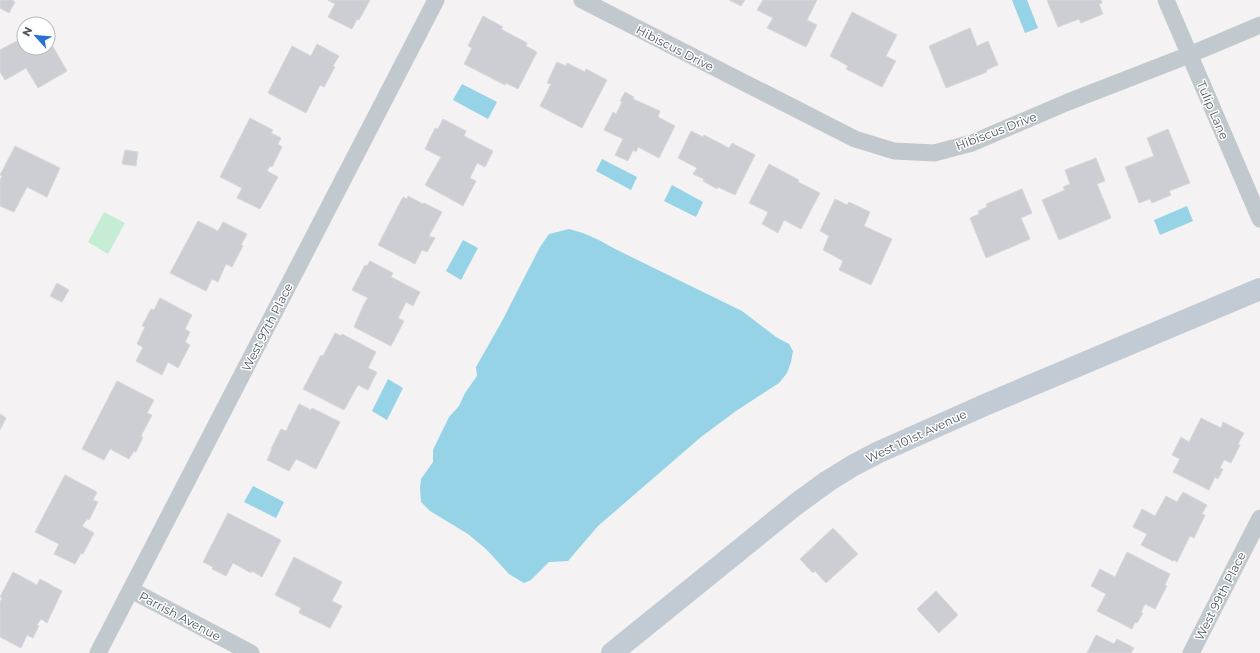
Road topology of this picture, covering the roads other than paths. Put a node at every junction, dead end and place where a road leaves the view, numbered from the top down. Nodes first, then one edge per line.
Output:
1 (436, 0) edge
2 (582, 0) edge
3 (1166, 0) edge
4 (1260, 25) edge
5 (1189, 55) junction
6 (1260, 219) edge
7 (1260, 289) edge
8 (1260, 518) edge
9 (131, 590) junction
10 (98, 653) edge
11 (251, 653) edge
12 (612, 653) edge
13 (1191, 653) edge

1 - 9 street, West 97th Place
2 - 5 street, Hibiscus Drive
3 - 5 street, Tulip Lane
4 - 5 street, Hibiscus Drive
5 - 6 street, Tulip Lane
7 - 12 street, West 101st Avenue
8 - 13 street, West 99th Place
9 - 10 street, West 97th Place
9 - 11 street, Parrish Avenue

